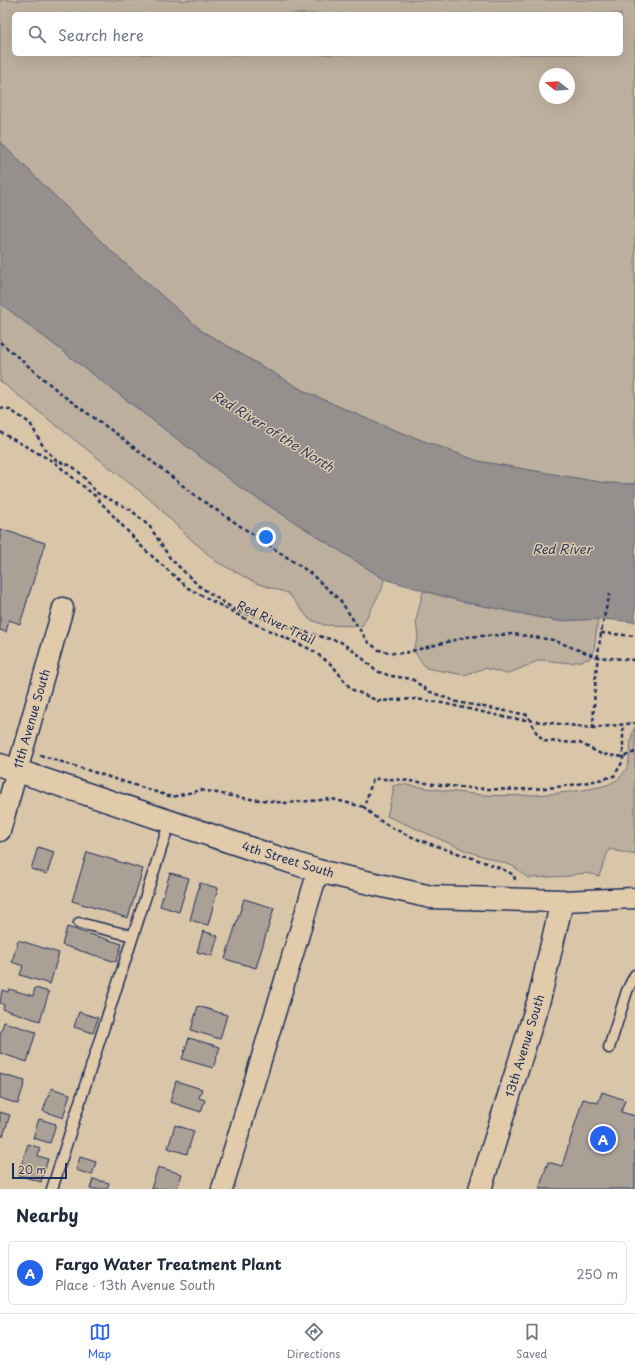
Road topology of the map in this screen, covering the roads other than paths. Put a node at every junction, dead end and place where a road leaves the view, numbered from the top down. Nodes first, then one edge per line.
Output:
1 (63, 608) dead end
2 (9, 768) edge
3 (170, 822) junction
4 (0, 831) edge
5 (318, 872) junction
6 (635, 898) edge
7 (562, 901) junction
8 (79, 923) dead end
9 (133, 936) junction
10 (635, 975) edge
11 (609, 1048) dead end
12 (52, 1189) edge
13 (222, 1189) edge
14 (480, 1189) edge

1 - 2 street, 11th Avenue South
2 - 3 street, 4th Street South
2 - 4 street, 11th Avenue South
3 - 5 street, 4th Street South
3 - 9 lane
5 - 7 street, 4th Street South
5 - 13 street
6 - 7 street, 4th Street South
7 - 14 street, 13th Avenue South
8 - 9 lane
9 - 12 lane
10 - 11 lane

